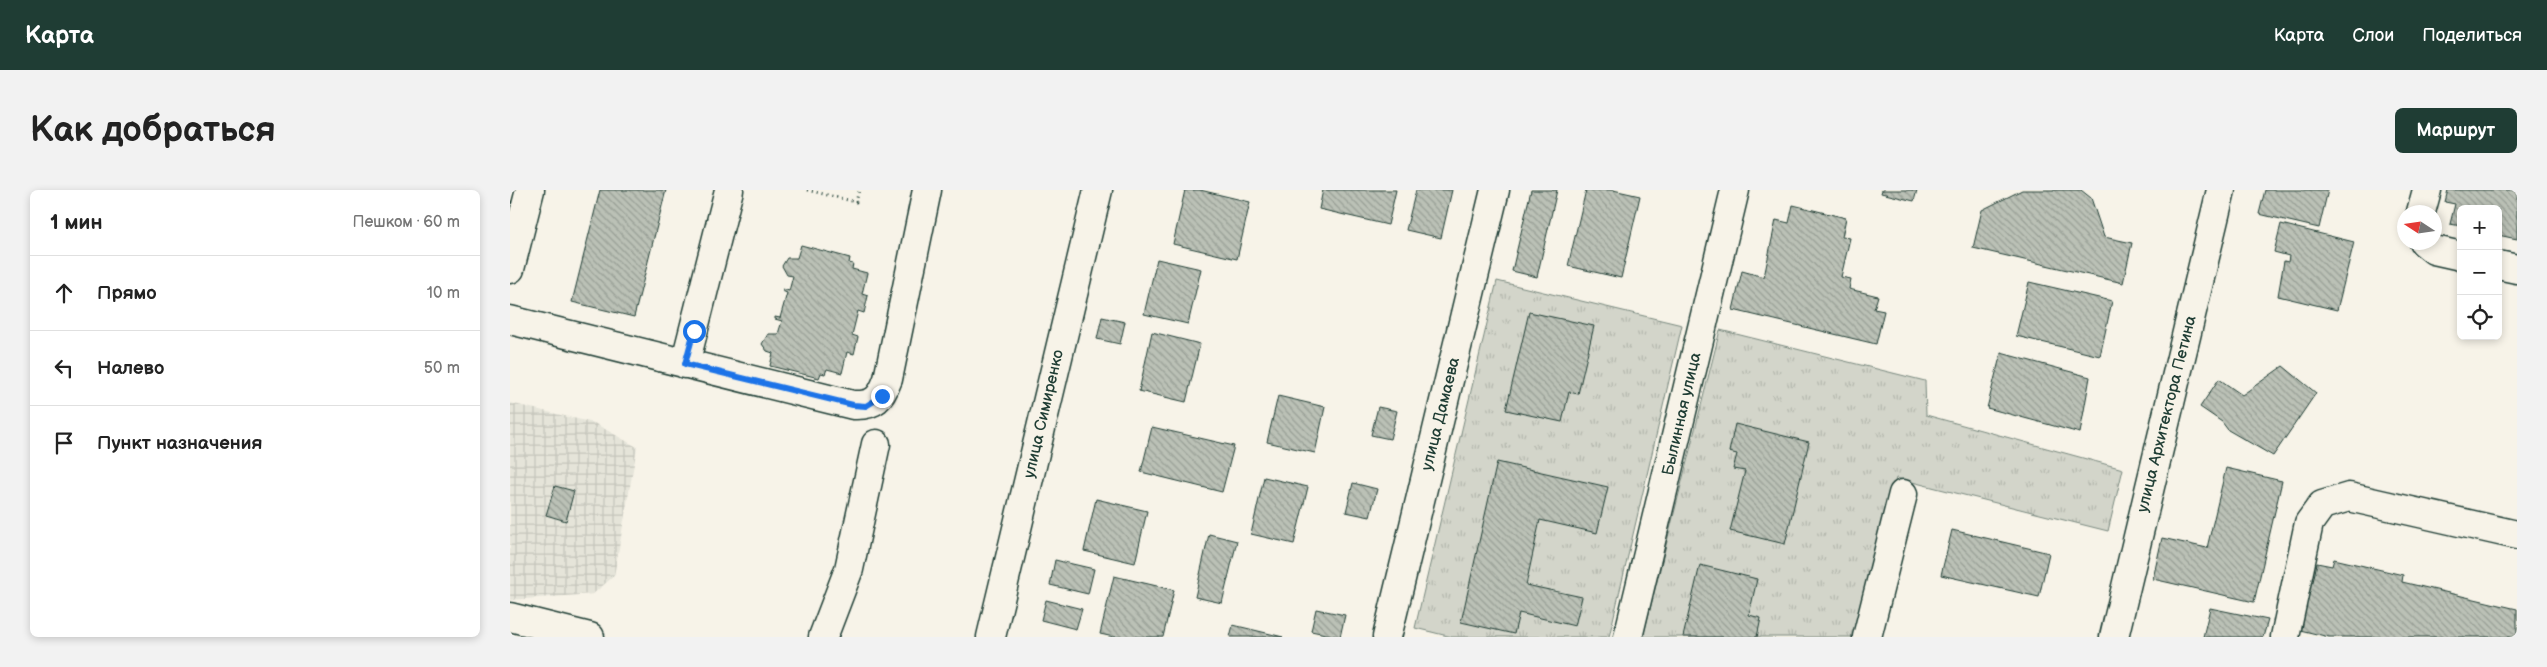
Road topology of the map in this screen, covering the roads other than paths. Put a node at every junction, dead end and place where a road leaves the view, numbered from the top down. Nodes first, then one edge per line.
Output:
1 (530, 190) edge
2 (729, 190) edge
3 (927, 190) edge
4 (1098, 190) edge
5 (1495, 190) edge
6 (1735, 190) edge
7 (2221, 190) edge
8 (2427, 190) edge
9 (2423, 205) edge
10 (2434, 250) edge
11 (2457, 255) edge
12 (2502, 266) edge
13 (510, 269) edge
14 (2517, 269) edge
15 (510, 320) edge
16 (685, 364) junction
17 (876, 444) dead end
18 (1903, 494) dead end
19 (2517, 535) edge
20 (510, 617) edge
21 (590, 637) edge
22 (823, 637) edge
23 (991, 637) edge
24 (1387, 637) edge
25 (1628, 637) edge
26 (1867, 637) edge
27 (2114, 637) edge
28 (2285, 637) edge

1 - 13 street
2 - 16 street
3 - 16 street
4 - 23 street, улица Симиренко
5 - 24 street, улица Дамаева
6 - 25 street, Былинная улица
7 - 27 street, улица Архитектора Петина
8 - 9 street
10 - 11 street
12 - 14 street
15 - 16 street
17 - 22 street
18 - 26 street
19 - 28 street
20 - 21 street

